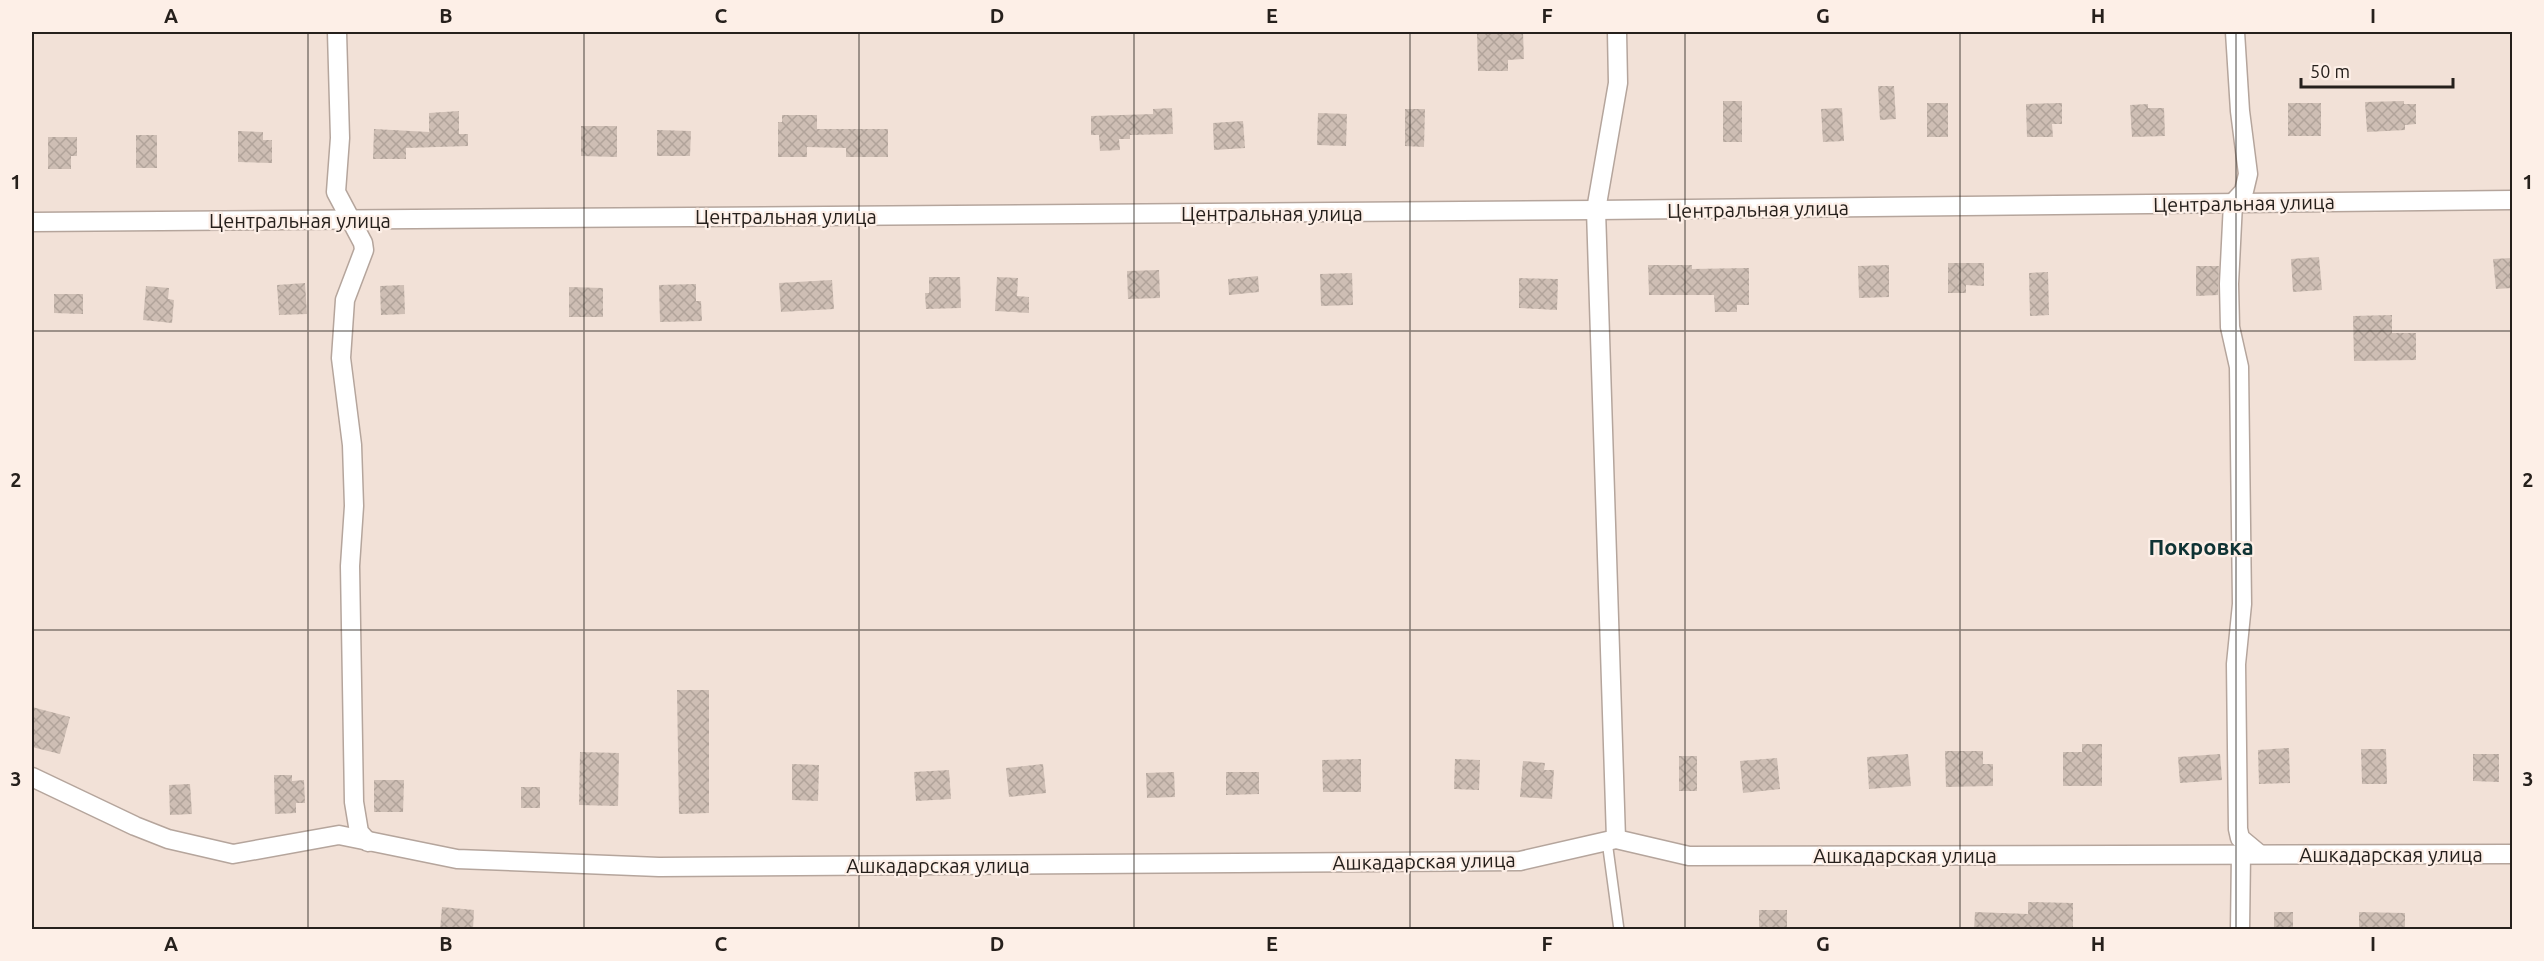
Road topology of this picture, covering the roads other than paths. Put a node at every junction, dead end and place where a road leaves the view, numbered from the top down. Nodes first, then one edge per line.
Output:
1 (337, 32) edge
2 (1617, 32) edge
3 (2235, 32) edge
4 (2512, 200) edge
5 (2233, 203) junction
6 (1596, 210) junction
7 (351, 220) junction
8 (32, 222) edge
9 (32, 777) edge
10 (1612, 840) junction
11 (368, 842) junction
12 (2250, 853) junction
13 (2512, 854) edge
14 (1619, 930) edge
15 (2240, 930) edge

1 - 7 street
2 - 6 street
3 - 5 street
4 - 5 street, Центральная улица
5 - 6 street, Центральная улица
5 - 12 street
6 - 7 street, Центральная улица
6 - 10 street
7 - 8 street, Центральная улица
7 - 11 street
9 - 11 street, Ашкадарская улица
10 - 11 street, Ашкадарская улица
10 - 12 street, Ашкадарская улица
10 - 14 lane
12 - 13 street, Ашкадарская улица
12 - 15 street

